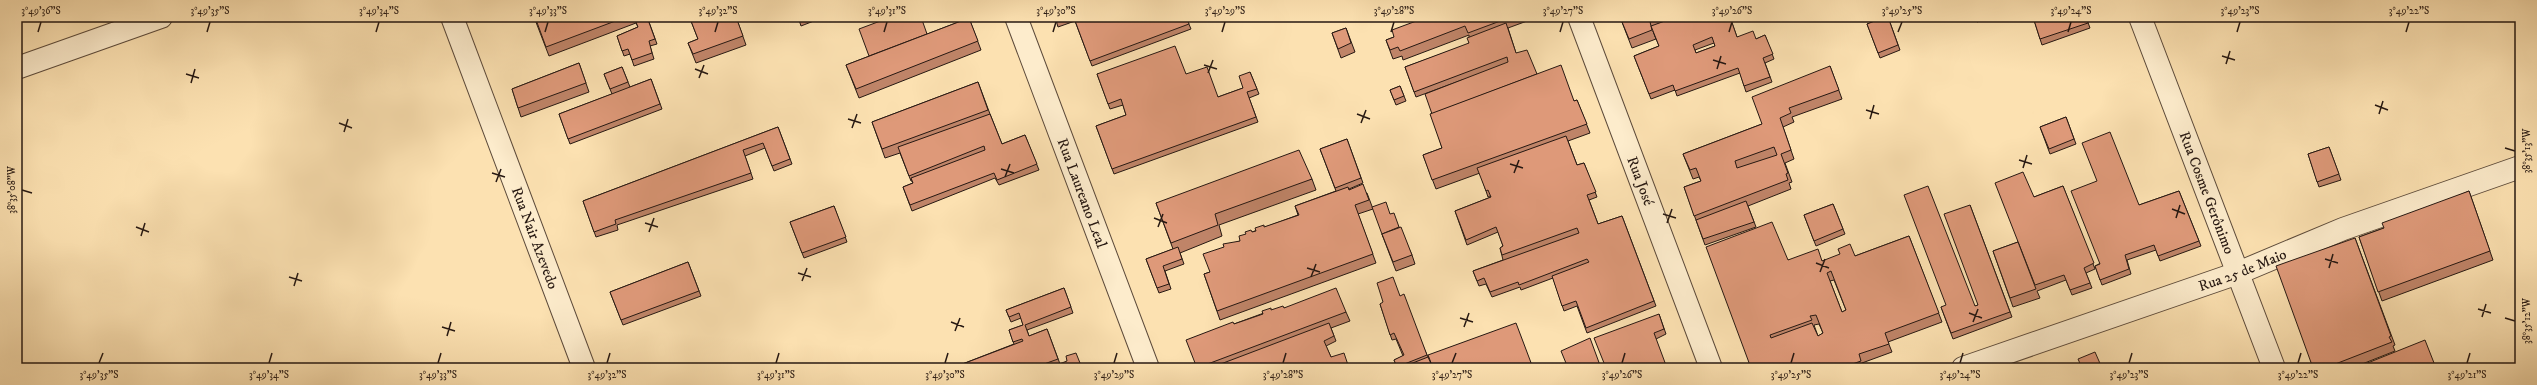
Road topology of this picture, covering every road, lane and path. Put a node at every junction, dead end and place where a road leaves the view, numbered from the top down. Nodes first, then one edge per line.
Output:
1 (161, 17) edge
2 (452, 17) edge
3 (1016, 17) edge
4 (1579, 17) edge
5 (2140, 17) edge
6 (17, 68) edge
7 (2520, 167) edge
8 (2238, 274) junction
9 (584, 368) edge
10 (1148, 368) edge
11 (1711, 368) edge
12 (1963, 368) edge
13 (2274, 368) edge

1 - 6 street
2 - 9 street, Rua Nair Azevedo
3 - 10 street, Rua Laureano Leal
4 - 11 street, Rua José
5 - 8 street, Rua Cosme Gerônimo
7 - 8 street, Rua 25 de Maio
8 - 12 street, Rua 25 de Maio
8 - 13 street, Rua Cosme Gerônimo

